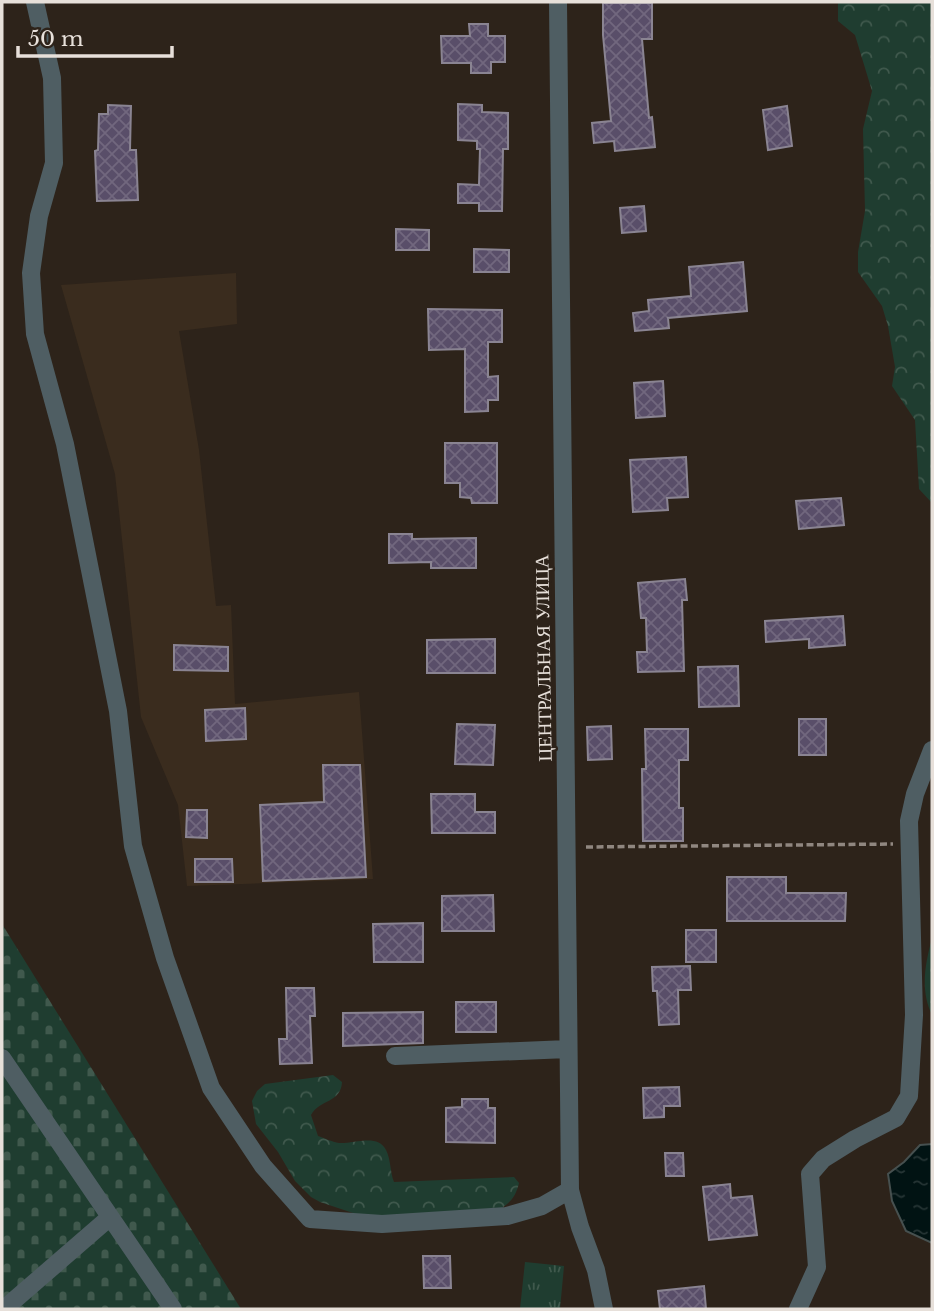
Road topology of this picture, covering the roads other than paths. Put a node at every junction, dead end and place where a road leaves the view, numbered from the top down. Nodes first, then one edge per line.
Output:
1 (35, 2) edge
2 (558, 2) edge
3 (932, 750) edge
4 (568, 1049) junction
5 (395, 1056) dead end
6 (2, 1058) edge
7 (570, 1190) junction
8 (109, 1218) junction
9 (4, 1309) edge
10 (173, 1309) edge
11 (604, 1309) edge
12 (798, 1309) edge

1 - 7 street
2 - 4 street, ЦЕНТРАЛЬНАЯ УЛИЦА
3 - 12 street
4 - 5 street
4 - 7 street, ЦЕНТРАЛЬНАЯ УЛИЦА
6 - 8 street
7 - 11 street, ЦЕНТРАЛЬНАЯ УЛИЦА
8 - 9 street
8 - 10 street

